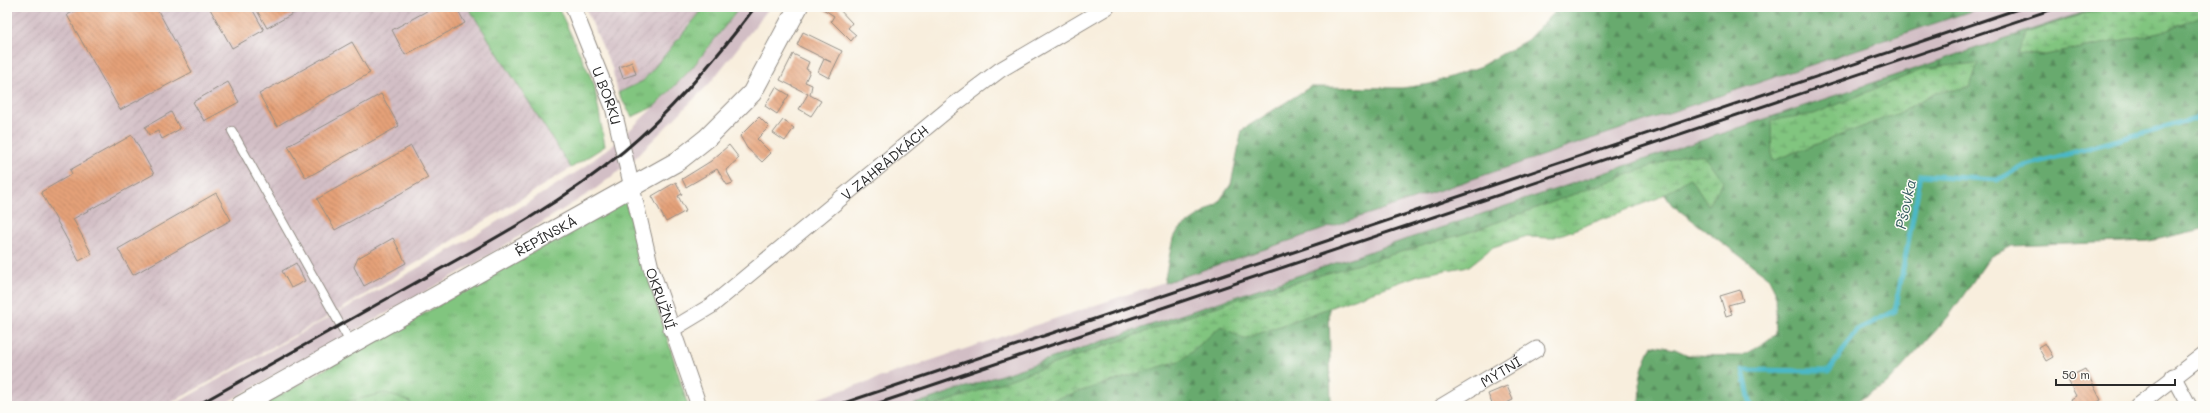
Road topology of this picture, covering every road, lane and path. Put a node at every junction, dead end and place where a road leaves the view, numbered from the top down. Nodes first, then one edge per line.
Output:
1 (573, 7) edge
2 (798, 7) edge
3 (1107, 7) edge
4 (232, 131) dead end
5 (630, 188) junction
6 (671, 330) junction
7 (352, 344) junction
8 (1537, 349) dead end
9 (2203, 355) edge
10 (2173, 376) junction
11 (240, 406) edge
12 (699, 406) edge
13 (1442, 406) edge
14 (2137, 406) edge
15 (2189, 406) edge

1 - 5 street, U BORKU
2 - 5 street, ŘEPÍNSKÁ
3 - 6 street, V ZAHRÁDKÁCH
4 - 7 lane
5 - 6 street, OKRUŽNÍ
5 - 7 street, ŘEPÍNSKÁ
6 - 12 street, OKRUŽNÍ
7 - 11 street, ŘEPÍNSKÁ
8 - 13 street, MÝTNÍ
9 - 10 street
10 - 14 street
10 - 15 street

